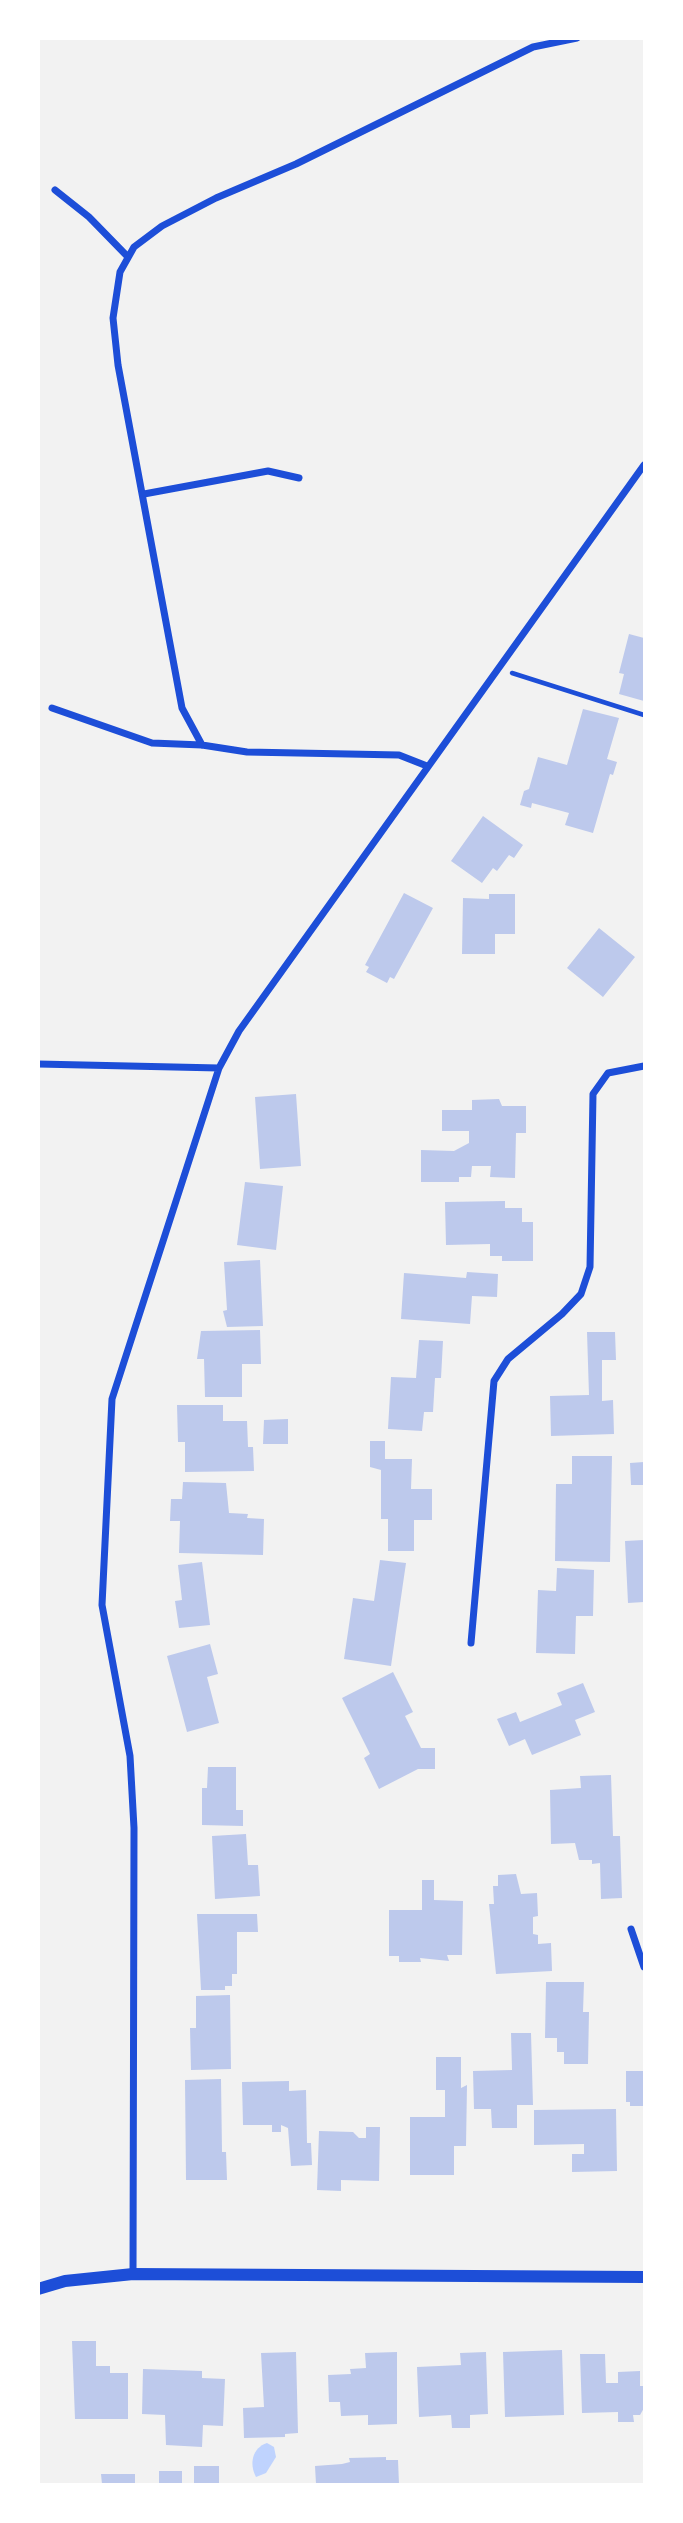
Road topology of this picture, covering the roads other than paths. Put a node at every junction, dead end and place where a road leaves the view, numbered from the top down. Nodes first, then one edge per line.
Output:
1 (576, 38) edge
2 (55, 190) dead end
3 (128, 257) junction
4 (645, 465) edge
5 (299, 478) dead end
6 (144, 494) junction
7 (52, 708) dead end
8 (202, 745) junction
9 (428, 766) junction
10 (38, 1064) edge
11 (645, 1066) edge
12 (219, 1068) junction
13 (471, 1643) dead end
14 (631, 1929) dead end
15 (645, 1967) edge
16 (133, 2274) junction
17 (645, 2277) edge
18 (38, 2289) edge

1 - 3 street
2 - 3 street
3 - 6 street
4 - 9 street
5 - 6 street
6 - 8 street
7 - 8 street
8 - 9 street
9 - 12 street
10 - 12 street
11 - 13 street
12 - 16 street
14 - 15 street
16 - 17 street
16 - 18 street

